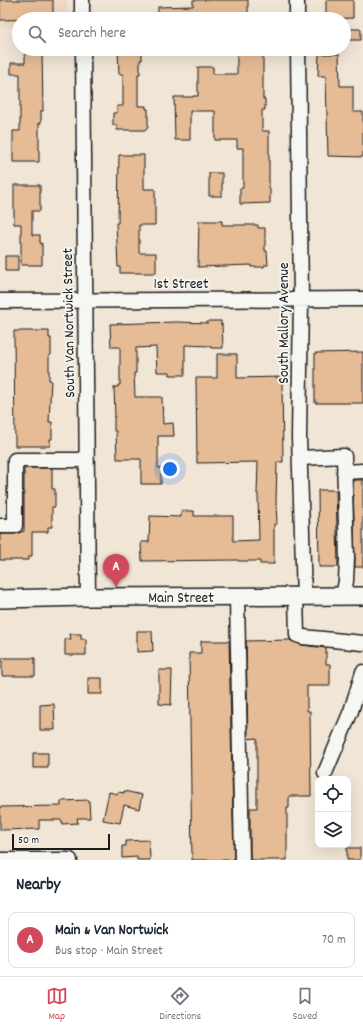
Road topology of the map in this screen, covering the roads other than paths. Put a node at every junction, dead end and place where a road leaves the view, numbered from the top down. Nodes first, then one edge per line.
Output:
1 (82, 0) edge
2 (297, 0) edge
3 (82, 12) edge
4 (297, 12) edge
5 (83, 56) edge
6 (298, 56) edge
7 (363, 299) edge
8 (301, 300) junction
9 (0, 301) edge
10 (85, 301) junction
11 (300, 458) junction
12 (86, 460) junction
13 (363, 471) edge
14 (344, 472) junction
15 (0, 526) edge
16 (300, 596) junction
17 (343, 596) junction
18 (363, 596) edge
19 (88, 597) junction
20 (237, 597) junction
21 (0, 599) edge
22 (363, 643) edge
23 (363, 672) edge
24 (325, 773) dead end
25 (0, 860) edge
26 (70, 860) edge
27 (242, 860) edge

1 - 3 street
2 - 4 street
5 - 10 street, South Van Nortwick Street
6 - 8 street, South Mallory Avenue
7 - 8 street, 1st Street
8 - 10 street, 1st Street
8 - 11 street, South Mallory Avenue
9 - 10 street, 1st Street
10 - 12 street, South Van Nortwick Street
11 - 14 street
11 - 16 street, South Mallory Avenue
12 - 15 street
12 - 19 street, South Van Nortwick Street
13 - 14 street
14 - 17 street
16 - 17 main road, Main Street
16 - 20 main road, Main Street
16 - 22 street, South Mallory Avenue
17 - 18 main road, Main Street
19 - 20 main road, Main Street
19 - 21 main road, Main Street
20 - 27 street
23 - 24 street
25 - 26 street

